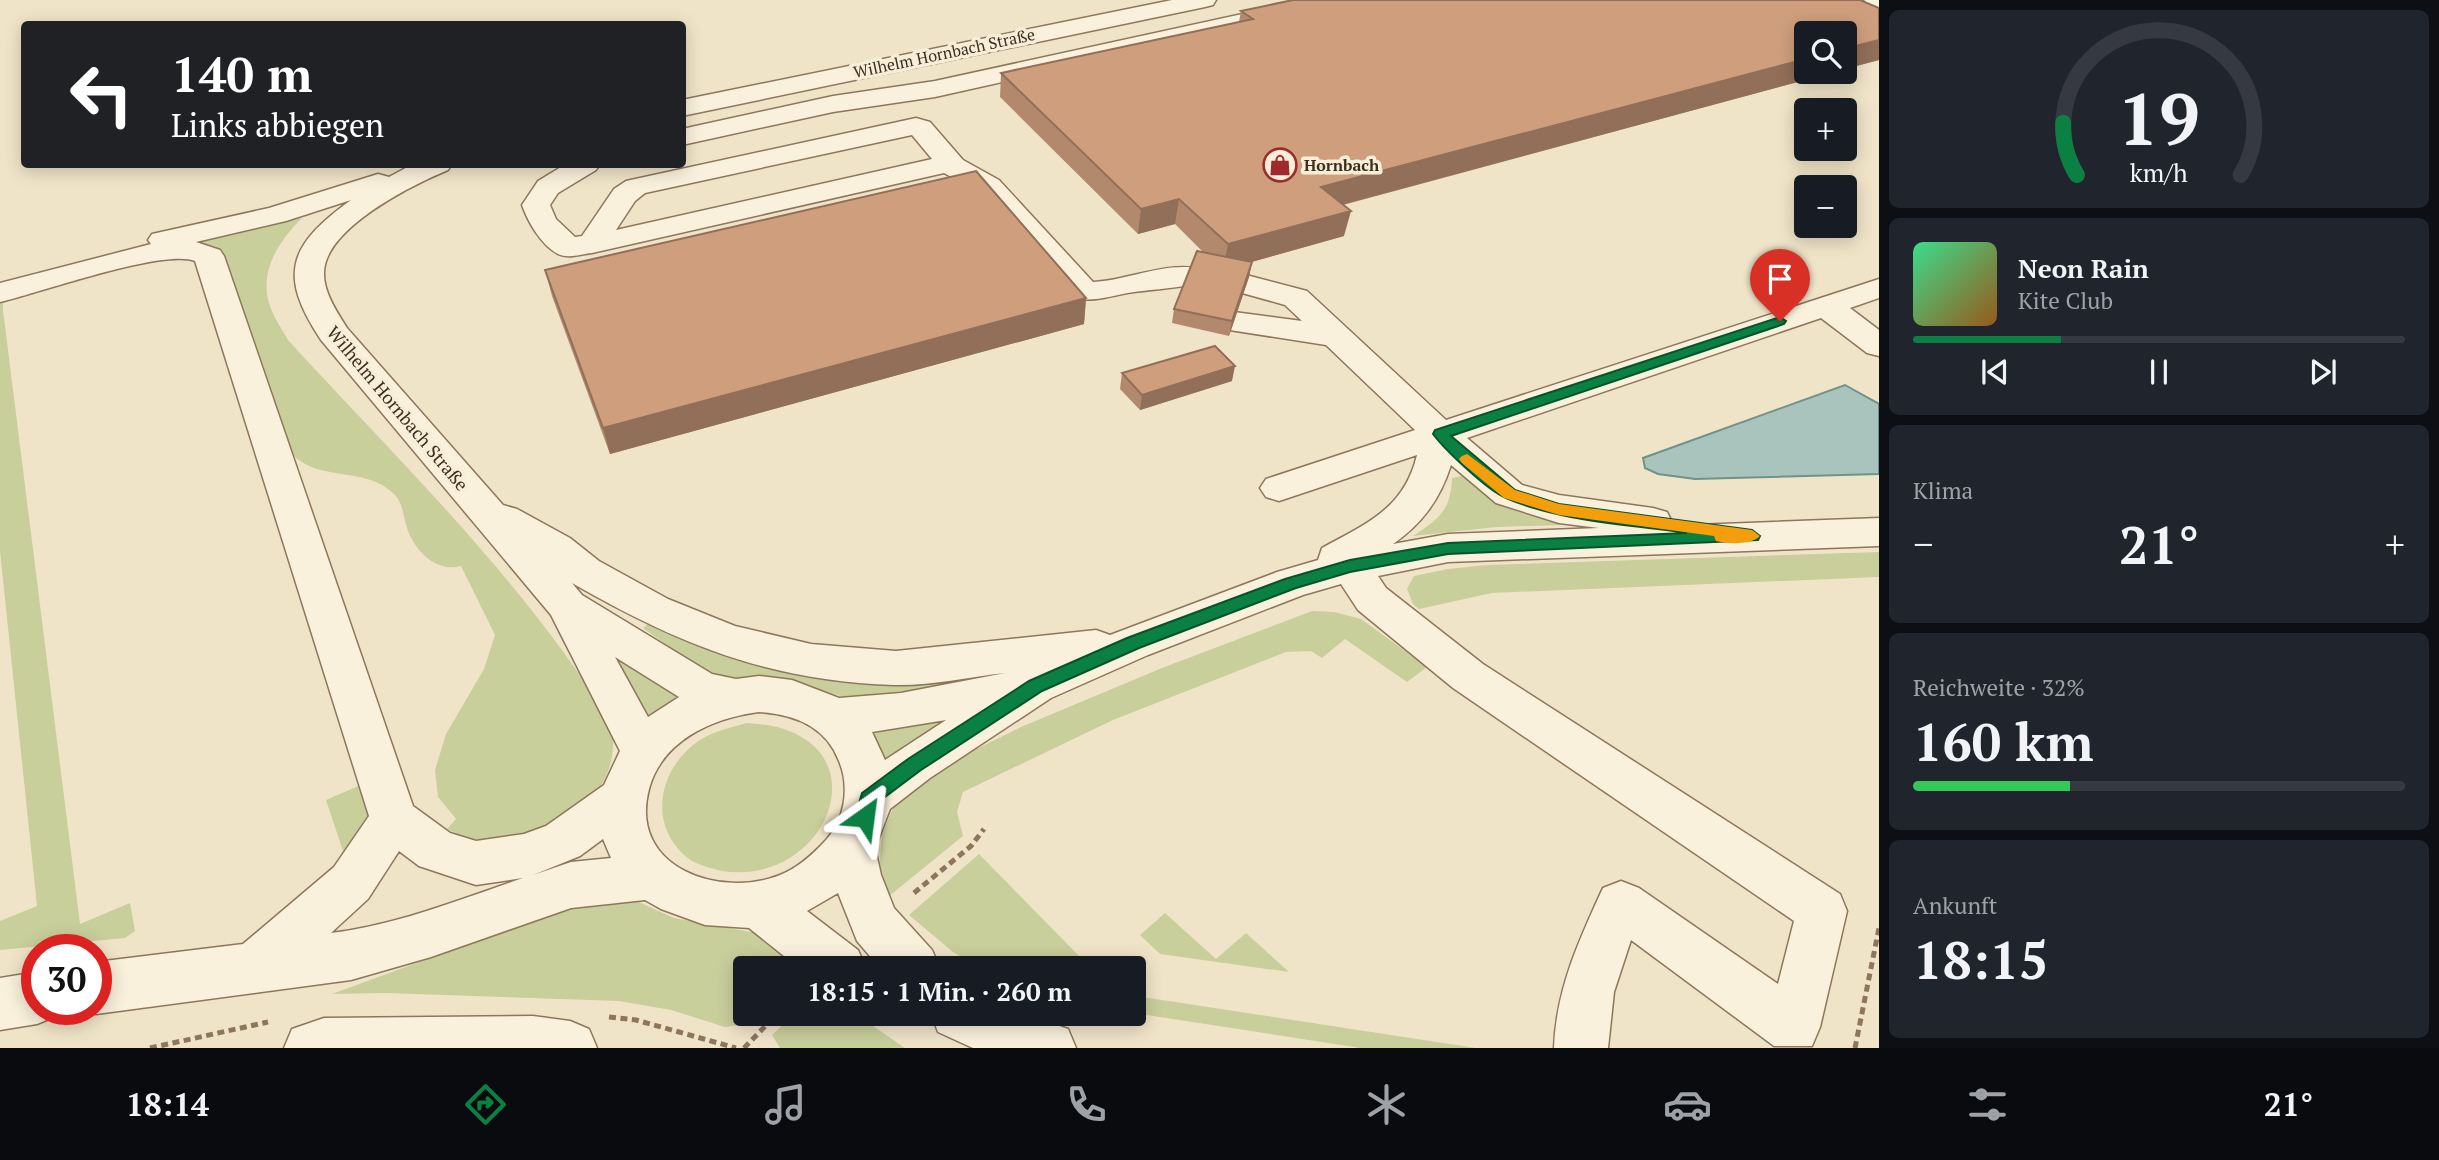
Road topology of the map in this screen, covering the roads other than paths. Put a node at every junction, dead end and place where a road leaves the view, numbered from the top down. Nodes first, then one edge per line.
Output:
1 (1205, 0) edge
2 (1337, 0) edge
3 (686, 107) edge
4 (686, 136) edge
5 (950, 163) junction
6 (426, 168) edge
7 (429, 168) edge
8 (579, 168) edge
9 (592, 244) junction
10 (72, 258) junction
11 (0, 268) edge
12 (1190, 276) edge
13 (0, 279) edge
14 (1129, 283) junction
15 (1246, 284) edge
16 (1879, 288) edge
17 (0, 293) edge
18 (1826, 306) junction
19 (1178, 308) edge
20 (1234, 322) edge
21 (1336, 337) junction
22 (1879, 345) edge
23 (1440, 434) junction
24 (1279, 488) dead end
25 (482, 508) junction
26 (1879, 532) edge
27 (1752, 536) junction
28 (1350, 566) junction
29 (1291, 583) junction
30 (567, 605) junction
31 (1133, 643) junction
32 (1036, 686) junction
33 (732, 696) junction
34 (833, 717) junction
35 (643, 751) junction
36 (624, 797) junction
37 (868, 799) junction
38 (394, 819) junction
39 (851, 846) junction
40 (650, 877) junction
41 (759, 905) junction
42 (825, 956) edge
43 (904, 956) edge
44 (255, 967) junction
45 (112, 986) edge
46 (0, 988) edge
47 (21, 989) edge
48 (21, 1001) edge
49 (0, 1004) edge
50 (985, 1026) edge
51 (311, 1048) edge
52 (570, 1048) edge
53 (1049, 1048) edge
54 (1581, 1048) edge

1 - 3 street, Wilhelm Hornbach Straße
2 - 4 street
5 - 9 street
5 - 9 street
5 - 14 street
6 - 10 street
7 - 25 street, Wilhelm Hornbach Straße
8 - 9 street
10 - 11 street
10 - 13 street
12 - 14 street
14 - 19 street
15 - 21 street
16 - 18 street
17 - 38 street
18 - 22 street
18 - 23 street
20 - 21 street
21 - 23 street
23 - 24 street
23 - 27 street
23 - 29 street
25 - 30 street, Wilhelm Hornbach Straße
25 - 31 street, Wilhelm Hornbach Straße
26 - 27 street, Wilhelm Hornbach Straße
27 - 28 street, Wilhelm Hornbach Straße
28 - 29 street, Wilhelm Hornbach Straße
28 - 54 street
29 - 31 street, Wilhelm Hornbach Straße
30 - 33 street, Wilhelm Hornbach Straße
30 - 35 street, Wilhelm Hornbach Straße
31 - 32 street, Wilhelm Hornbach Straße
32 - 34 street, Wilhelm Hornbach Straße
32 - 37 street, Wilhelm Hornbach Straße
33 - 34 street
33 - 35 street
34 - 37 street
35 - 36 street
36 - 38 street
36 - 40 street
37 - 39 street
38 - 44 street
39 - 41 street
39 - 43 street
40 - 41 street
40 - 44 street
41 - 42 street
44 - 45 street
46 - 47 street
48 - 49 street
50 - 53 street
51 - 52 street

